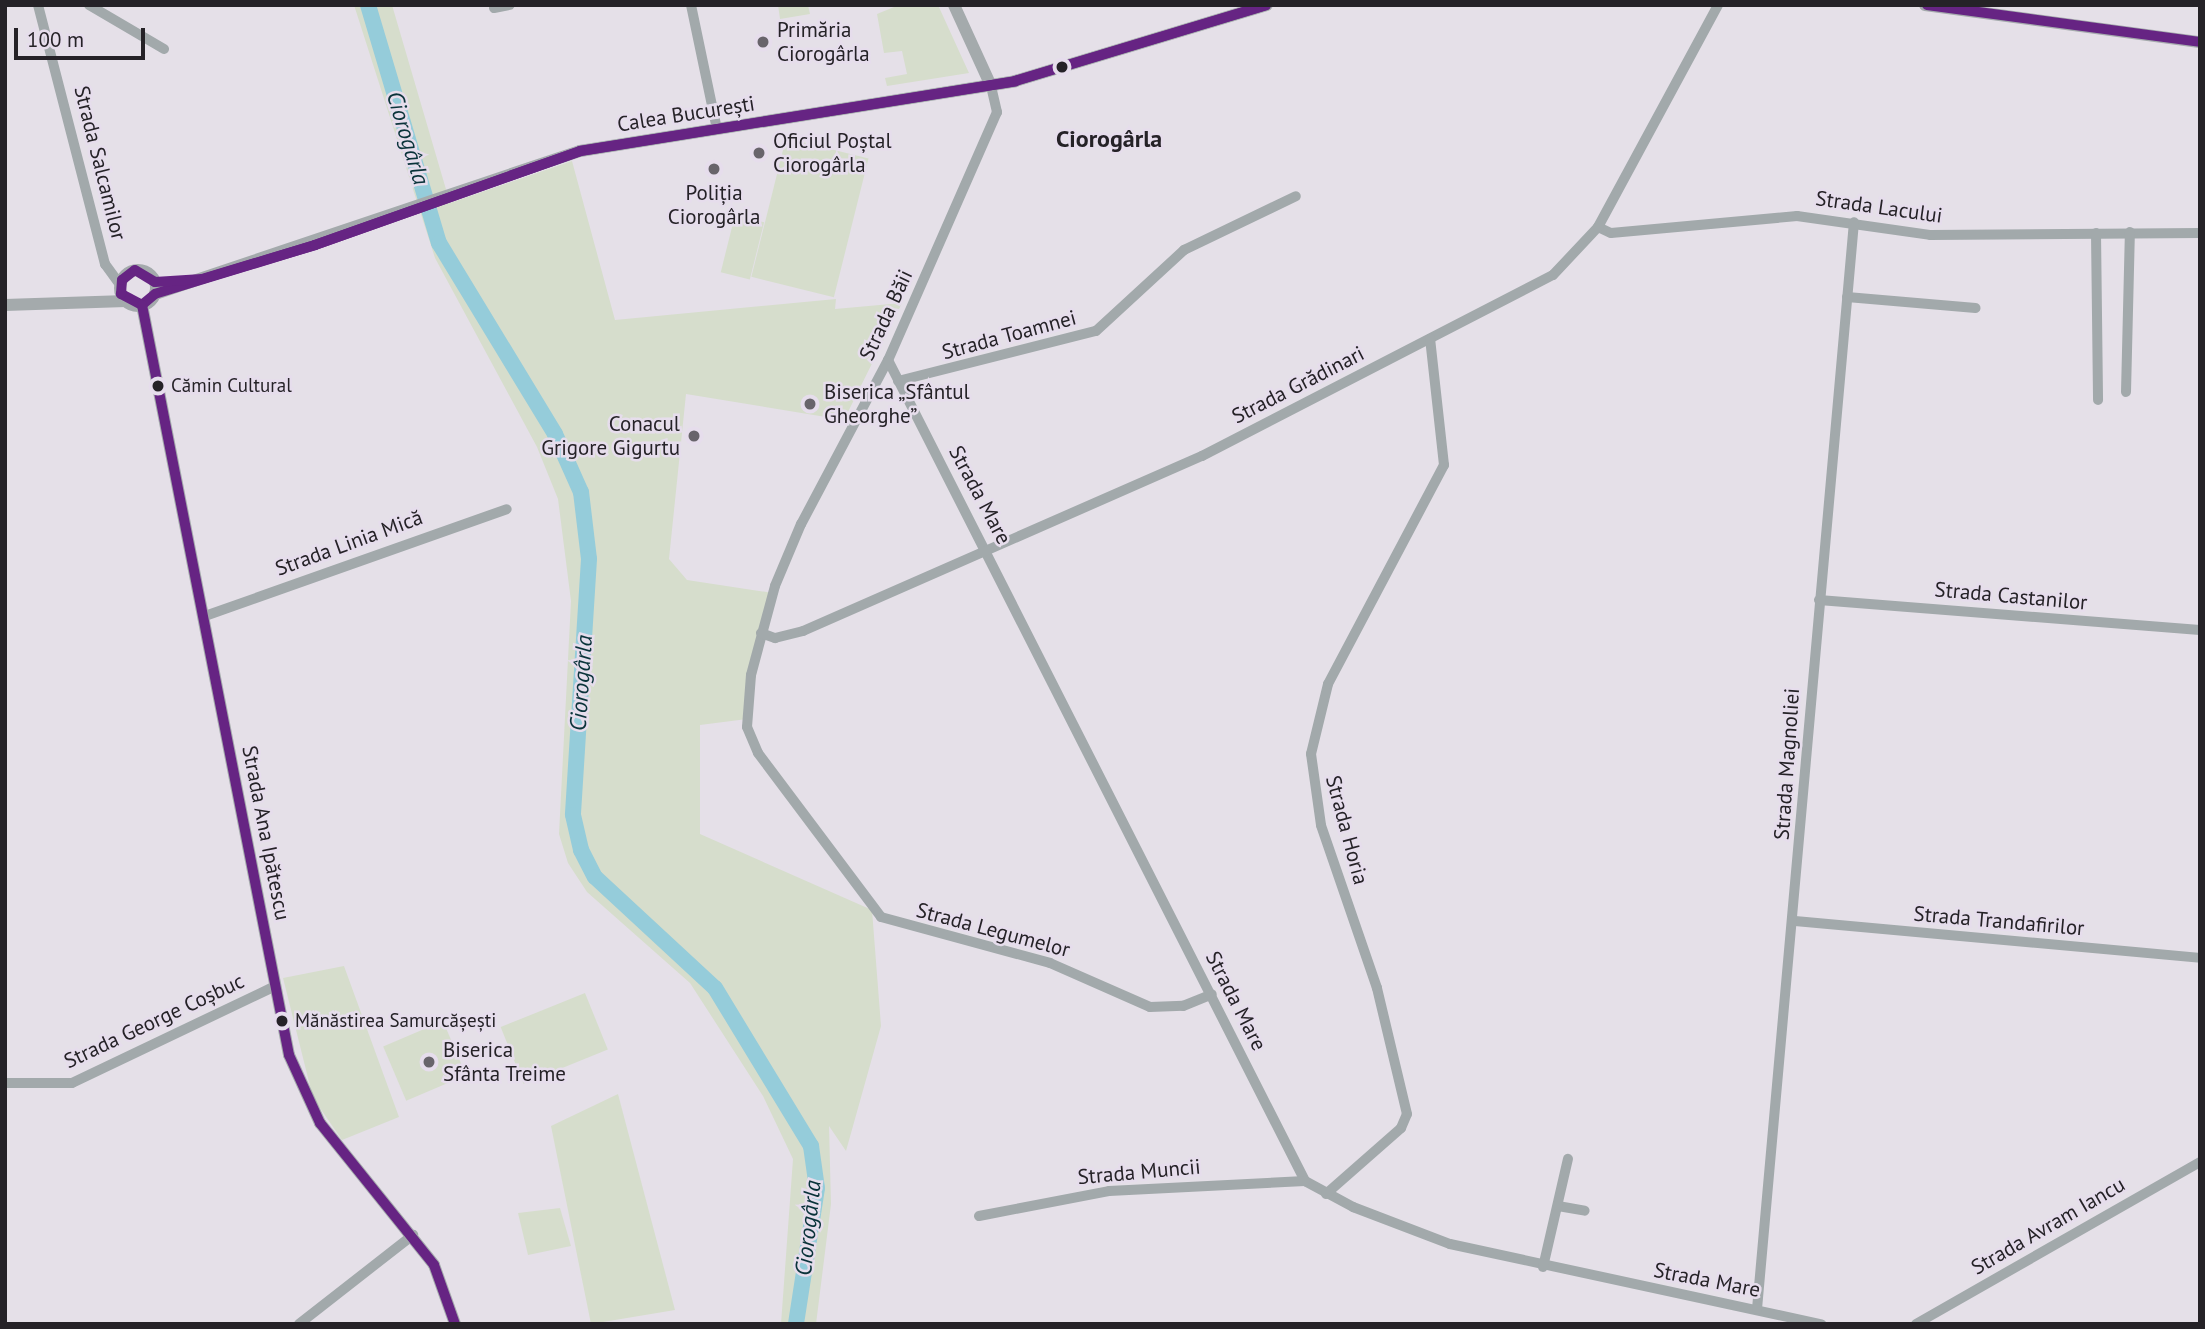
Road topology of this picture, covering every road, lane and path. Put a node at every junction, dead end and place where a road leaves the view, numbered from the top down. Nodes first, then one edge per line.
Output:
1 (38, 5) edge
2 (89, 5) edge
3 (510, 5) edge
4 (691, 5) edge
5 (954, 5) edge
6 (1268, 5) edge
7 (1718, 5) edge
8 (1925, 5) edge
9 (494, 8) dead end
10 (2200, 42) edge
11 (164, 49) dead end
12 (991, 86) junction
13 (718, 129) junction
14 (1296, 196) dead end
15 (1854, 222) junction
16 (1598, 227) junction
17 (2130, 232) junction
18 (2096, 233) junction
19 (2200, 233) edge
20 (155, 288) junction
21 (122, 292) junction
22 (1847, 297) junction
23 (5, 304) edge
24 (142, 305) junction
25 (1976, 308) dead end
26 (1430, 339) junction
27 (888, 360) junction
28 (898, 381) junction
29 (2126, 392) dead end
30 (2098, 400) dead end
31 (507, 509) dead end
32 (988, 550) junction
33 (1819, 600) junction
34 (205, 616) junction
35 (2200, 631) edge
36 (761, 633) junction
37 (881, 917) joint
38 (1795, 921) junction
39 (2200, 958) edge
40 (275, 986) junction
41 (1212, 994) junction
42 (5, 1083) edge
43 (1568, 1158) dead end
44 (2200, 1161) edge
45 (1305, 1181) junction
46 (1326, 1194) junction
47 (1558, 1206) junction
48 (1584, 1211) dead end
49 (979, 1216) dead end
50 (414, 1235) junction
51 (1544, 1267) junction
52 (1757, 1309) junction
53 (299, 1324) edge
54 (454, 1324) edge
55 (1821, 1324) edge
56 (1916, 1324) edge

1 - 21 street, Strada Salcamilor
2 - 11 street
3 - 9 street
4 - 13 street
5 - 12 main road
6 - 12 main road, Calea București
7 - 16 street, Strada Grădinari
8 - 10 main road
12 - 13 main road, Calea București
12 - 27 street, Strada Băii
13 - 20 main road, Calea București
14 - 28 street, Strada Toamnei
15 - 16 street, Strada Lacului
15 - 18 street, Strada Lacului
15 - 22 street, Strada Magnoliei
16 - 26 street, Strada Grădinari
17 - 18 street, Strada Lacului
17 - 19 street, Strada Lacului
17 - 29 street
18 - 30 street
20 - 21 main road, Calea București
20 - 24 main road
21 - 23 main road
21 - 24 main road
22 - 25 street
22 - 33 street, Strada Magnoliei
24 - 34 main road, Strada Ana Ipătescu
26 - 32 street, Strada Grădinari
26 - 46 street, Strada Horia
27 - 28 street, Strada Mare
27 - 36 street, Strada Băii
28 - 32 street, Strada Mare
31 - 34 street, Strada Linia Mică
32 - 36 street, Strada Grădinari
32 - 41 street, Strada Mare
33 - 35 street, Strada Castanilor
33 - 38 street, Strada Magnoliei
34 - 40 main road, Strada Ana Ipătescu
36 - 37 street, Strada Băii
37 - 41 street, Strada Legumelor
38 - 39 street, Strada Trandafirilor
38 - 52 street, Strada Magnoliei
40 - 42 street, Strada George Coșbuc
40 - 50 main road, Strada Ana Ipătescu
41 - 45 street, Strada Mare
43 - 47 street
44 - 56 street, Strada Avram Iancu
45 - 46 street, Strada Mare
45 - 49 street, Strada Muncii
46 - 51 street, Strada Mare
47 - 48 street
47 - 51 street
50 - 53 street
50 - 54 main road, Strada Ana Ipătescu
51 - 52 street, Strada Mare
52 - 55 street, Strada Mare

